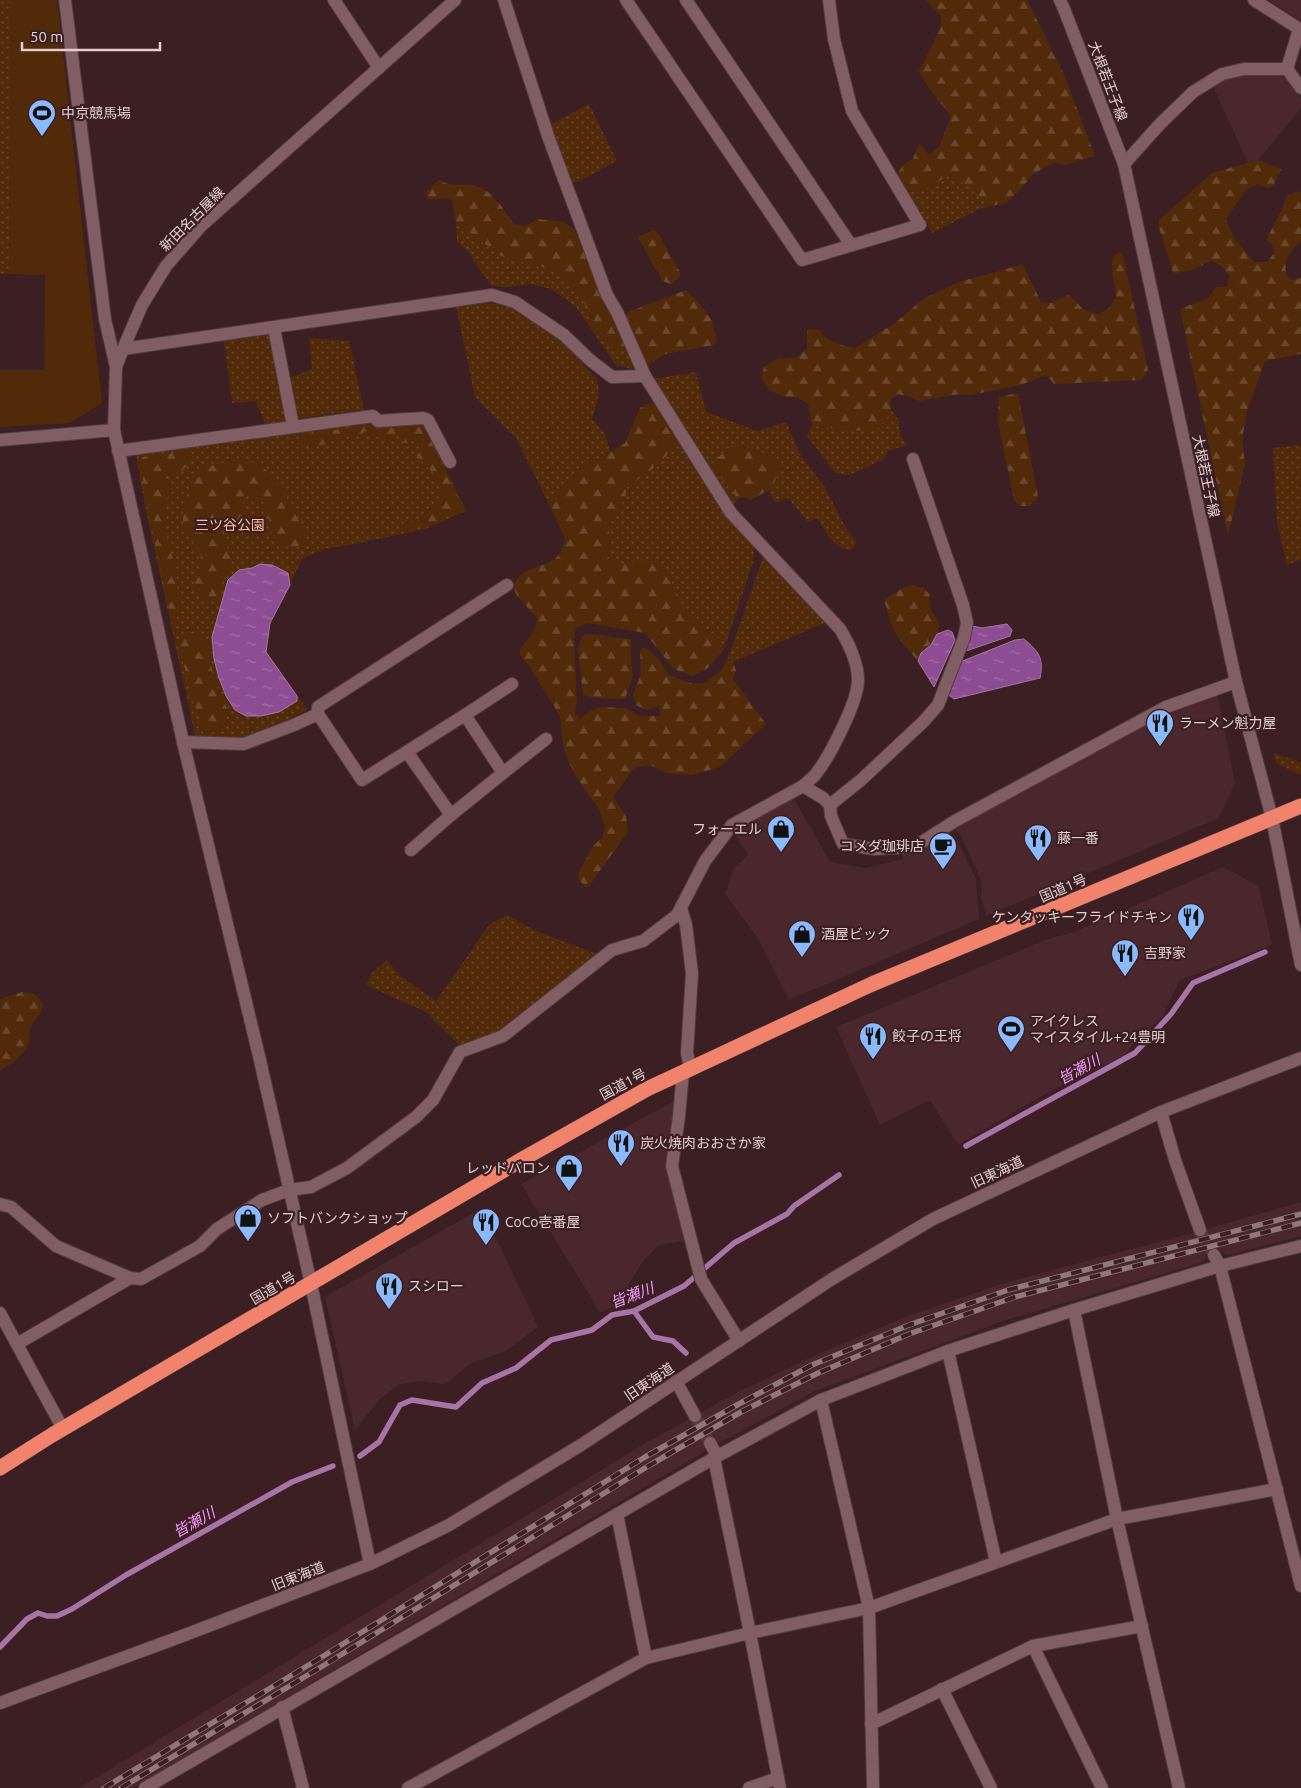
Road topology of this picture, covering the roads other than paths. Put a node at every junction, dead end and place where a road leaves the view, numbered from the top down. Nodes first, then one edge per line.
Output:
1 (65, 0) edge
2 (334, 0) edge
3 (455, 0) edge
4 (504, 0) edge
5 (626, 0) edge
6 (686, 0) edge
7 (829, 0) edge
8 (1060, 0) edge
9 (1254, 0) edge
10 (1300, 30) edge
11 (379, 68) junction
12 (1287, 69) junction
13 (1301, 88) edge
14 (1124, 164) junction
15 (851, 244) junction
16 (274, 328) junction
17 (123, 349) junction
18 (116, 367) junction
19 (645, 376) junction
20 (293, 426) junction
21 (114, 430) junction
22 (0, 440) edge
23 (118, 451) junction
24 (913, 460) dead end
25 (450, 462) dead end
26 (507, 585) dead end
27 (1236, 682) junction
28 (512, 684) dead end
29 (318, 714) junction
30 (465, 714) junction
31 (546, 740) dead end
32 (183, 742) junction
33 (407, 752) junction
34 (503, 773) junction
35 (803, 786) junction
36 (830, 805) junction
37 (1301, 806) edge
38 (451, 815) junction
39 (1272, 818) junction
40 (411, 850) dead end
41 (681, 908) junction
42 (1301, 965) edge
43 (1301, 1058) edge
44 (686, 1070) junction
45 (1161, 1112) junction
46 (289, 1190) junction
47 (0, 1204) edge
48 (1200, 1230) tunnel mouth
49 (1301, 1246) edge
50 (1217, 1261) junction
51 (130, 1278) junction
52 (311, 1284) junction
53 (1074, 1310) junction
54 (0, 1314) edge
55 (739, 1341) junction
56 (17, 1344) junction
57 (948, 1351) junction
58 (676, 1381) junction
59 (822, 1400) junction
60 (695, 1416) tunnel mouth
61 (63, 1429) junction
62 (710, 1443) tunnel mouth
63 (716, 1457) junction
64 (0, 1468) edge
65 (1277, 1489) junction
66 (617, 1514) junction
67 (1117, 1519) junction
68 (996, 1562) junction
69 (370, 1564) junction
70 (1301, 1586) edge
71 (869, 1608) junction
72 (1142, 1626) junction
73 (750, 1633) junction
74 (1033, 1646) junction
75 (646, 1658) junction
76 (942, 1689) junction
77 (0, 1703) edge
78 (282, 1708) junction
79 (870, 1724) junction
80 (779, 1783) edge
81 (145, 1788) edge
82 (303, 1788) edge
83 (408, 1788) edge
84 (749, 1788) edge
85 (872, 1788) edge
86 (991, 1788) edge
87 (1102, 1788) edge
88 (1179, 1788) edge

1 - 18 street
2 - 11 street
3 - 11 street, 新田名古屋線
4 - 19 street
5 - 15 street
6 - 15 street
7 - 15 street
8 - 14 street, 大根若王子線
9 - 10 street
10 - 12 street
11 - 17 street, 新田名古屋線
12 - 13 street
12 - 14 street
14 - 27 street, 大根若王子線
16 - 17 street
16 - 19 street
16 - 20 street
17 - 18 street, 新田名古屋線
18 - 21 street, 新田名古屋線
19 - 35 street
20 - 23 street
20 - 25 street
21 - 22 street
21 - 23 street, 新田名古屋線
23 - 32 street, 新田名古屋線
24 - 36 street
26 - 29 street
27 - 36 street
27 - 39 street, 大根若王子線
28 - 30 street
29 - 32 street
29 - 33 street
30 - 33 street
30 - 34 street
31 - 34 street
32 - 46 street, 新田名古屋線
33 - 38 street
34 - 38 street
35 - 36 street
35 - 41 street
37 - 39 highway, 国道1号
38 - 40 street
39 - 42 street, 大根若王子線
39 - 44 highway, 国道1号
41 - 44 street
41 - 46 street
43 - 45 street, 旧東海道
44 - 52 highway, 国道1号
44 - 55 street
45 - 48 street
45 - 55 street, 旧東海道
46 - 51 street
46 - 52 street, 新田名古屋線
47 - 51 street
49 - 50 street
50 - 53 street
50 - 65 street
51 - 56 street
52 - 61 highway, 国道1号
52 - 69 street, 新田名古屋線
53 - 57 street
53 - 67 street
54 - 56 street
55 - 58 street, 旧東海道
56 - 61 street
57 - 59 street
57 - 68 street
58 - 60 street
58 - 69 street, 旧東海道
59 - 63 street
59 - 71 street
61 - 64 highway, 国道1号
62 - 63 street
63 - 66 street
63 - 73 street
65 - 67 street
65 - 70 street
66 - 75 street
66 - 78 street
67 - 68 street
67 - 72 street
68 - 71 street
69 - 77 street, 旧東海道
71 - 73 street
71 - 79 street
72 - 74 street
72 - 88 street
73 - 75 street
73 - 80 street
74 - 76 street
74 - 87 street
75 - 83 street
76 - 79 street
76 - 86 street
78 - 81 street
78 - 82 street
79 - 85 street
80 - 84 street

